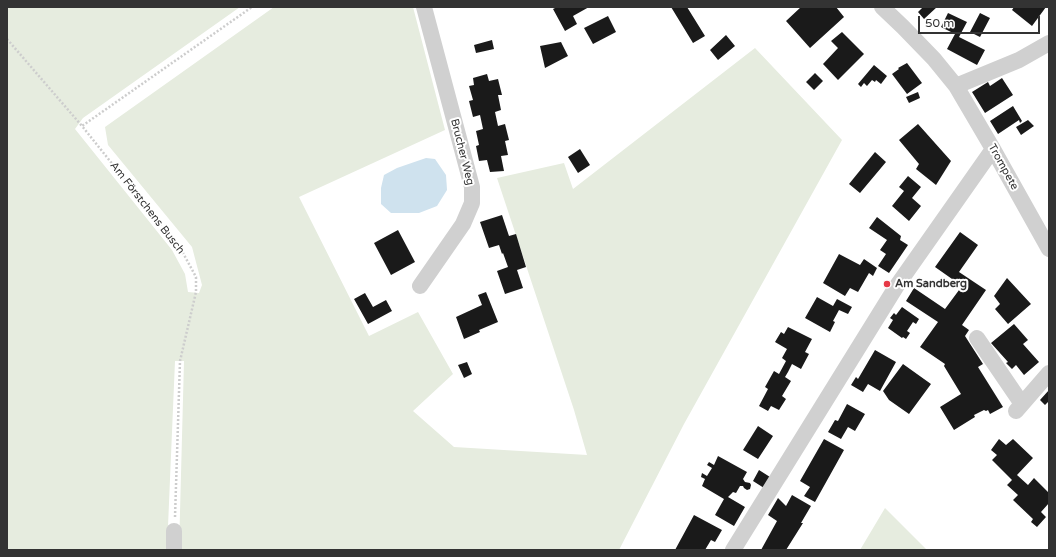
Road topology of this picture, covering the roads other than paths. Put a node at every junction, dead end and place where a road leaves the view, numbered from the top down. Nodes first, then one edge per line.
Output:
1 (424, 7) edge
2 (882, 7) edge
3 (1049, 43) edge
4 (956, 86) junction
5 (993, 149) junction
6 (1049, 249) edge
7 (420, 286) dead end
8 (977, 338) dead end
9 (1049, 373) edge
10 (174, 531) road end
11 (174, 550) edge
12 (733, 550) edge

1 - 7 street, Brucher Weg
2 - 4 street, Trompete
3 - 4 street
4 - 5 street, Trompete
5 - 6 street, Trompete
5 - 12 street
8 - 9 street
10 - 11 street

